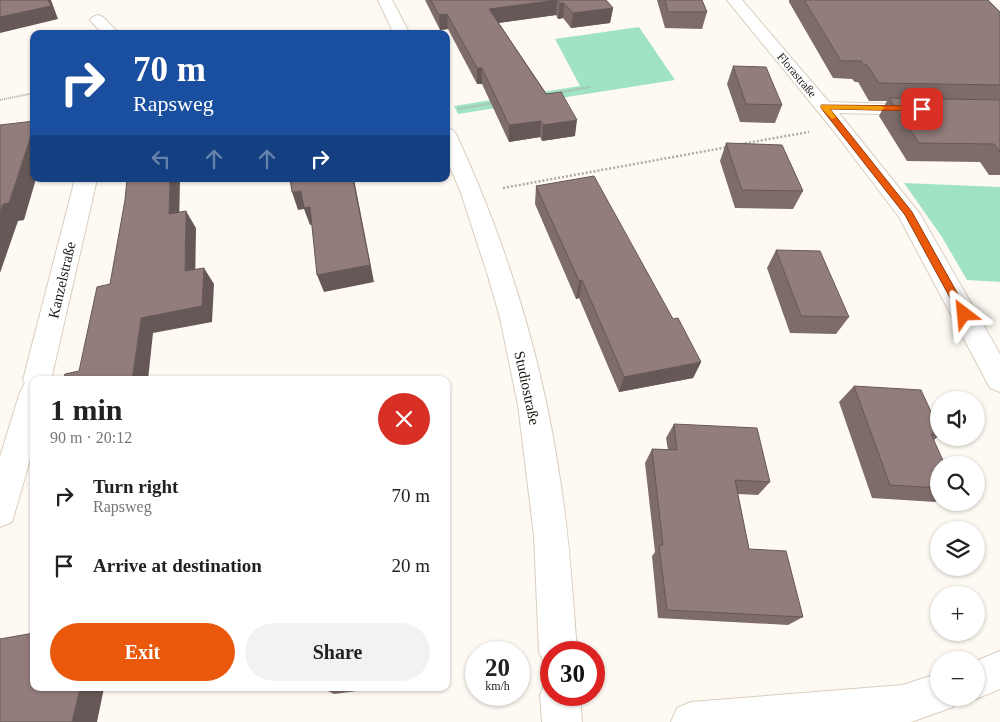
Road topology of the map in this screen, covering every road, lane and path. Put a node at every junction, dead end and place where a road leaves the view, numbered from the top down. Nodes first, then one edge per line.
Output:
1 (385, 0) edge
2 (734, 0) edge
3 (98, 20) dead end
4 (108, 30) edge
5 (400, 30) edge
6 (590, 88) dead end
7 (30, 94) edge
8 (552, 94) edge
9 (0, 100) edge
10 (494, 103) edge
11 (824, 107) junction
12 (941, 109) edge
13 (451, 122) edge
14 (840, 126) junction
15 (85, 182) edge
16 (472, 194) junction
17 (38, 376) edge
18 (1000, 380) edge
19 (30, 406) edge
20 (0, 511) edge
21 (557, 641) edge
22 (1000, 670) edge
23 (985, 676) edge
24 (930, 696) edge
25 (561, 706) edge
26 (562, 722) edge
27 (691, 722) edge

1 - 5 street
2 - 11 street, Florastraße
3 - 4 street
6 - 8 path
7 - 9 path
10 - 13 path
11 - 12 street
11 - 14 street, Florastraße
13 - 16 street, Studiostraße
14 - 16 path
14 - 18 street, Florastraße
15 - 17 street, Kanzelstraße
16 - 21 street, Studiostraße
19 - 20 street
22 - 23 street
24 - 27 street
25 - 26 street

